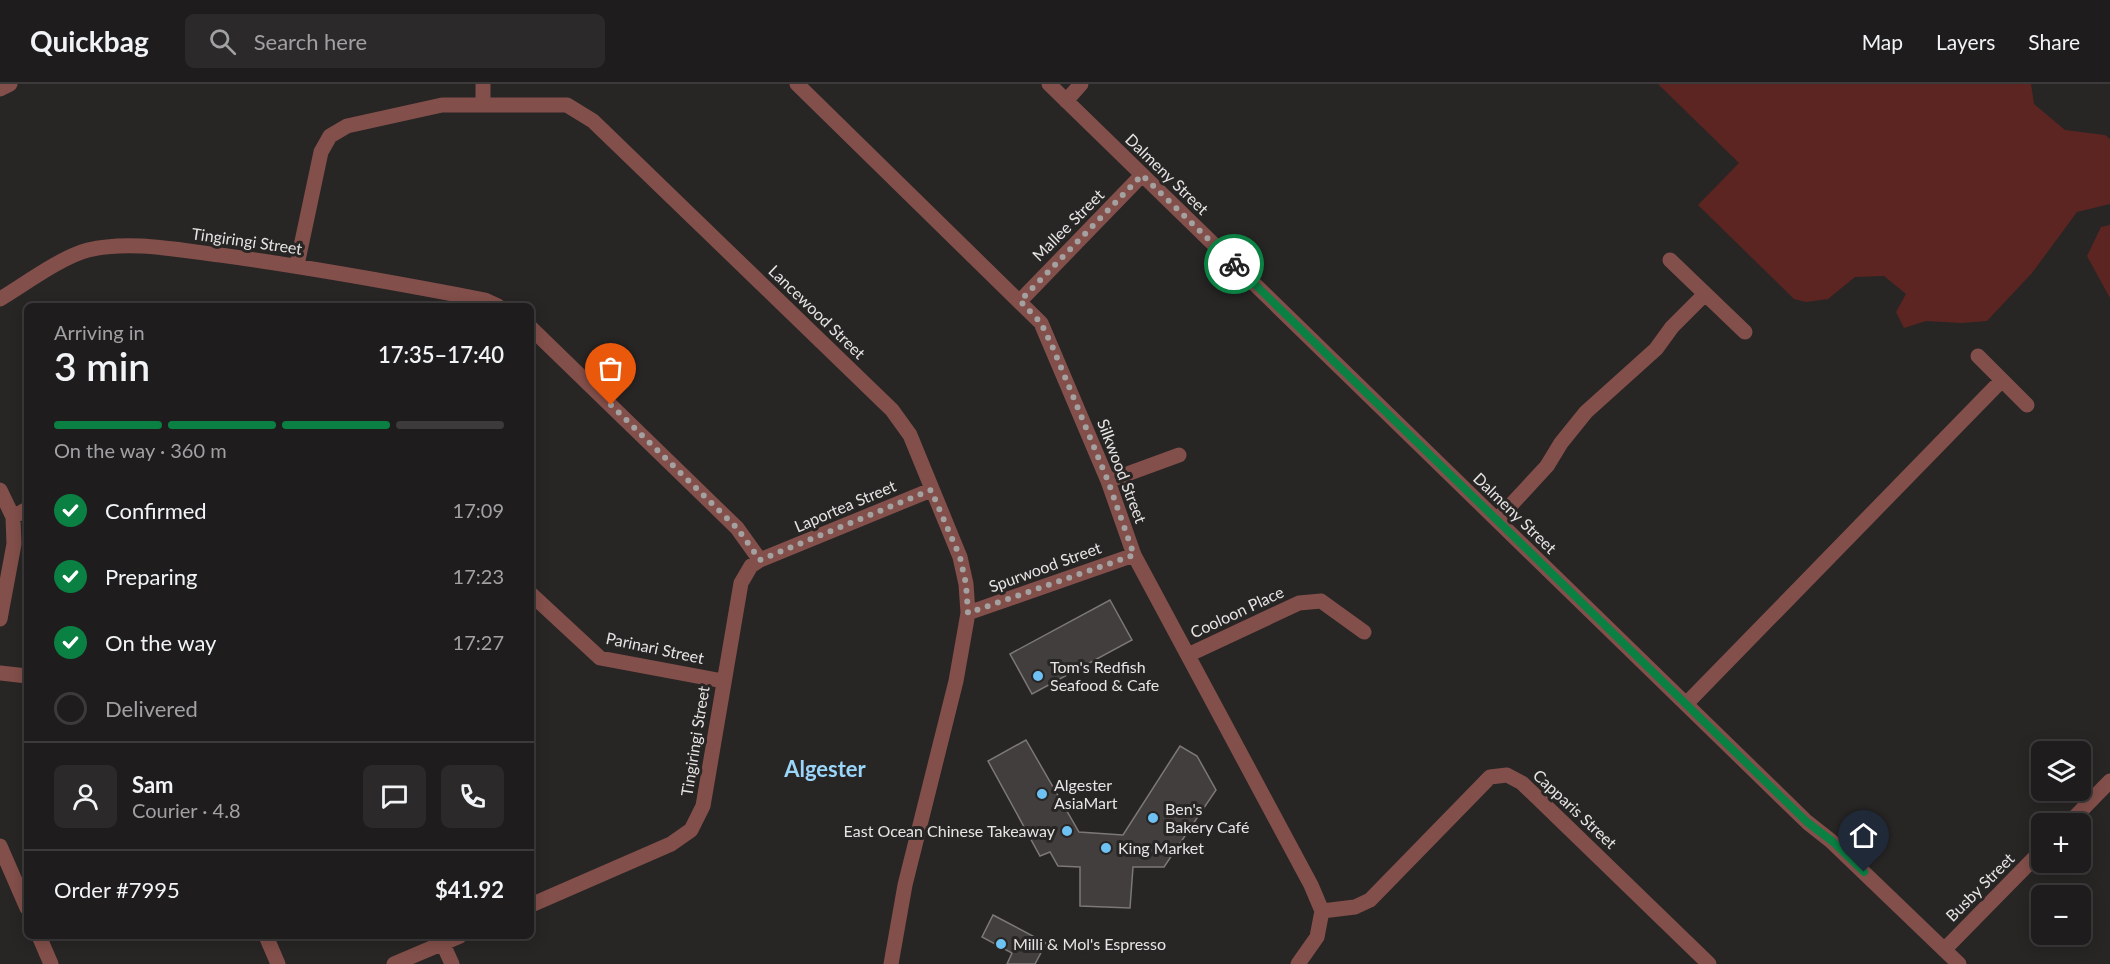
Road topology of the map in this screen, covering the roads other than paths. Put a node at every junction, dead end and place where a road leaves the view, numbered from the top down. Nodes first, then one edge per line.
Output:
1 (10, 84) edge
2 (483, 84) edge
3 (797, 84) edge
4 (1049, 84) edge
5 (1081, 84) edge
6 (0, 89) edge
7 (1066, 101) junction
8 (483, 104) junction
9 (1142, 175) junction
10 (1670, 260) dead end
11 (297, 265) junction
12 (1706, 294) junction
13 (0, 299) edge
14 (1020, 301) junction
15 (492, 303) edge
16 (534, 331) edge
17 (1745, 332) dead end
18 (1978, 356) dead end
19 (2002, 380) junction
20 (2027, 405) dead end
21 (1179, 455) dead end
22 (1108, 481) junction
23 (0, 490) edge
24 (931, 490) junction
25 (24, 511) edge
26 (13, 518) junction
27 (1497, 520) junction
28 (1134, 555) junction
29 (766, 558) junction
30 (534, 597) edge
31 (968, 613) junction
32 (0, 619) edge
33 (1364, 632) dead end
34 (1188, 656) junction
35 (0, 673) edge
36 (24, 676) edge
37 (723, 681) junction
38 (1686, 704) junction
39 (2110, 781) edge
40 (2079, 813) edge
41 (0, 846) edge
42 (2031, 861) edge
43 (24, 902) edge
44 (534, 904) edge
45 (1322, 911) junction
46 (40, 939) edge
47 (267, 939) edge
48 (454, 939) edge
49 (443, 944) junction
50 (1944, 950) junction
51 (51, 964) edge
52 (278, 964) edge
53 (394, 964) edge
54 (452, 964) edge
55 (891, 964) edge
56 (1298, 964) edge
57 (1709, 964) edge
58 (1959, 964) edge

1 - 6 street
2 - 8 street
3 - 14 street, Silkwood Street
4 - 7 street, Dalmeny Street
5 - 7 street
7 - 9 street, Dalmeny Street
8 - 11 street, Lancewood Street
8 - 24 street, Lancewood Street
9 - 14 street, Mallee Street
9 - 27 street, Dalmeny Street
10 - 12 street
11 - 13 street, Tingiringi Street
11 - 15 street, Tingiringi Street
12 - 17 street
12 - 27 street
14 - 22 street, Silkwood Street
16 - 29 street
18 - 19 street
19 - 20 street
19 - 38 street
21 - 22 street
22 - 28 street, Silkwood Street
23 - 26 street
24 - 29 street, Laportea Street
24 - 31 street, Lancewood Street
25 - 26 street
26 - 32 street
27 - 38 street, Dalmeny Street
28 - 31 street, Spurwood Street
28 - 34 street, Silkwood Street
29 - 37 street, Tingiringi Street
30 - 37 street, Parinari Street
31 - 55 street, Lancewood Street
33 - 34 street, Cooloon Place
34 - 45 street, Silkwood Street
35 - 36 street
37 - 44 street, Tingiringi Street
38 - 50 street, Dalmeny Street
39 - 40 street
41 - 43 street
42 - 50 street, Busby Street
45 - 56 street
45 - 57 street, Capparis Street
46 - 51 street
47 - 52 street
48 - 49 street
49 - 53 street
49 - 54 street
50 - 58 street, Dalmeny Street

